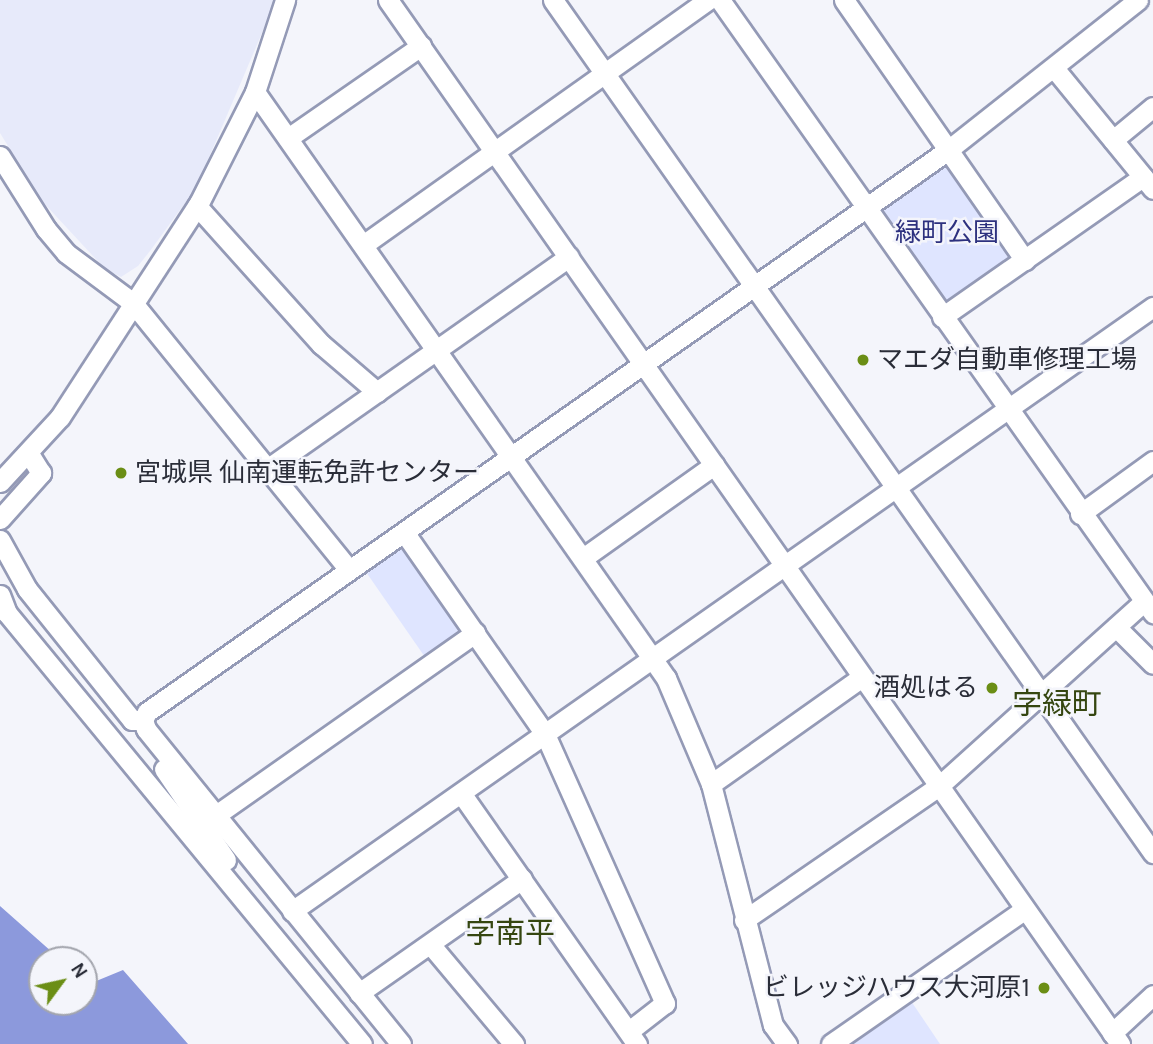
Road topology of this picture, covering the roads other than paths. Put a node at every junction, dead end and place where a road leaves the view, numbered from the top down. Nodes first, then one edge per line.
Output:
1 (285, 0) edge
2 (388, 0) edge
3 (553, 0) edge
4 (708, 0) edge
5 (720, 0) edge
6 (844, 0) edge
7 (1138, 0) edge
8 (421, 46) junction
9 (1054, 68) junction
10 (604, 73) junction
11 (256, 92) junction
12 (1153, 107) edge
13 (288, 138) junction
14 (1113, 140) junction
15 (948, 150) junction
16 (495, 151) junction
17 (0, 156) edge
18 (1148, 183) edge
19 (197, 206) junction
20 (866, 208) junction
21 (363, 246) junction
22 (569, 257) junction
23 (1025, 260) junction
24 (754, 286) junction
25 (133, 303) junction
26 (1153, 307) edge
27 (943, 317) junction
28 (437, 350) junction
29 (643, 364) junction
30 (377, 392) junction
31 (1007, 409) junction
32 (29, 453) junction
33 (511, 456) junction
34 (1153, 461) edge
35 (713, 465) junction
36 (267, 469) junction
37 (0, 482) edge
38 (896, 487) junction
39 (1080, 513) junction
40 (0, 519) edge
41 (404, 532) junction
42 (0, 540) edge
43 (583, 558) junction
44 (785, 567) junction
45 (349, 570) junction
46 (0, 595) edge
47 (1150, 609) edge
48 (1116, 627) junction
49 (475, 633) junction
50 (653, 659) junction
51 (1153, 664) edge
52 (862, 677) junction
53 (1042, 695) junction
54 (143, 720) junction
55 (545, 734) junction
56 (162, 749) junction
57 (711, 784) junction
58 (939, 786) junction
59 (461, 793) junction
60 (216, 816) junction
61 (1150, 841) edge
62 (522, 879) junction
63 (248, 904) junction
64 (1025, 909) junction
65 (292, 911) junction
66 (744, 920) junction
67 (430, 943) junction
68 (359, 993) junction
69 (1153, 995) edge
70 (633, 1038) edge
71 (1116, 1038) edge
72 (362, 1044) edge
73 (401, 1044) edge
74 (514, 1044) edge
75 (787, 1044) edge
76 (831, 1044) edge

1 - 11 street
2 - 8 street
3 - 10 street
4 - 10 street
5 - 20 street
6 - 15 street
7 - 9 street
8 - 13 street
8 - 16 street
9 - 14 street
9 - 15 street
10 - 16 street
10 - 24 street
11 - 13 street
11 - 19 street
12 - 14 street
13 - 21 street
14 - 18 street
15 - 20 street
15 - 23 street
16 - 21 street
16 - 22 street
17 - 25 street
18 - 23 street
19 - 25 street
19 - 30 street
20 - 24 street
20 - 27 street
21 - 28 street
22 - 28 street
22 - 29 street
23 - 27 street
24 - 29 street
24 - 38 street
25 - 32 street
25 - 36 street
26 - 31 street
27 - 31 street
28 - 30 street
28 - 33 street
29 - 33 street
29 - 35 street
30 - 36 street
31 - 38 street
31 - 39 street
32 - 37 street
32 - 40 street
33 - 41 street
33 - 43 street
34 - 39 street
35 - 43 street
35 - 44 street
36 - 45 street
38 - 44 street
38 - 53 street
39 - 47 street
41 - 45 street
41 - 49 street
42 - 54 street
43 - 50 street
44 - 50 street
44 - 52 street
45 - 54 street
46 - 63 street
47 - 48 street
48 - 51 street
48 - 53 street
49 - 55 street
49 - 60 street
50 - 55 street
50 - 57 street
52 - 57 street
52 - 58 street
53 - 58 street
53 - 61 street
54 - 56 street
55 - 59 street
55 - 70 street
56 - 60 street
56 - 63 street
57 - 66 street
58 - 64 street
58 - 66 street
59 - 62 street
59 - 65 street
60 - 65 street
62 - 67 street
62 - 70 street
63 - 72 street
64 - 71 street
64 - 76 street
65 - 68 street
66 - 75 street
67 - 68 street
67 - 74 street
68 - 73 street
69 - 71 street

